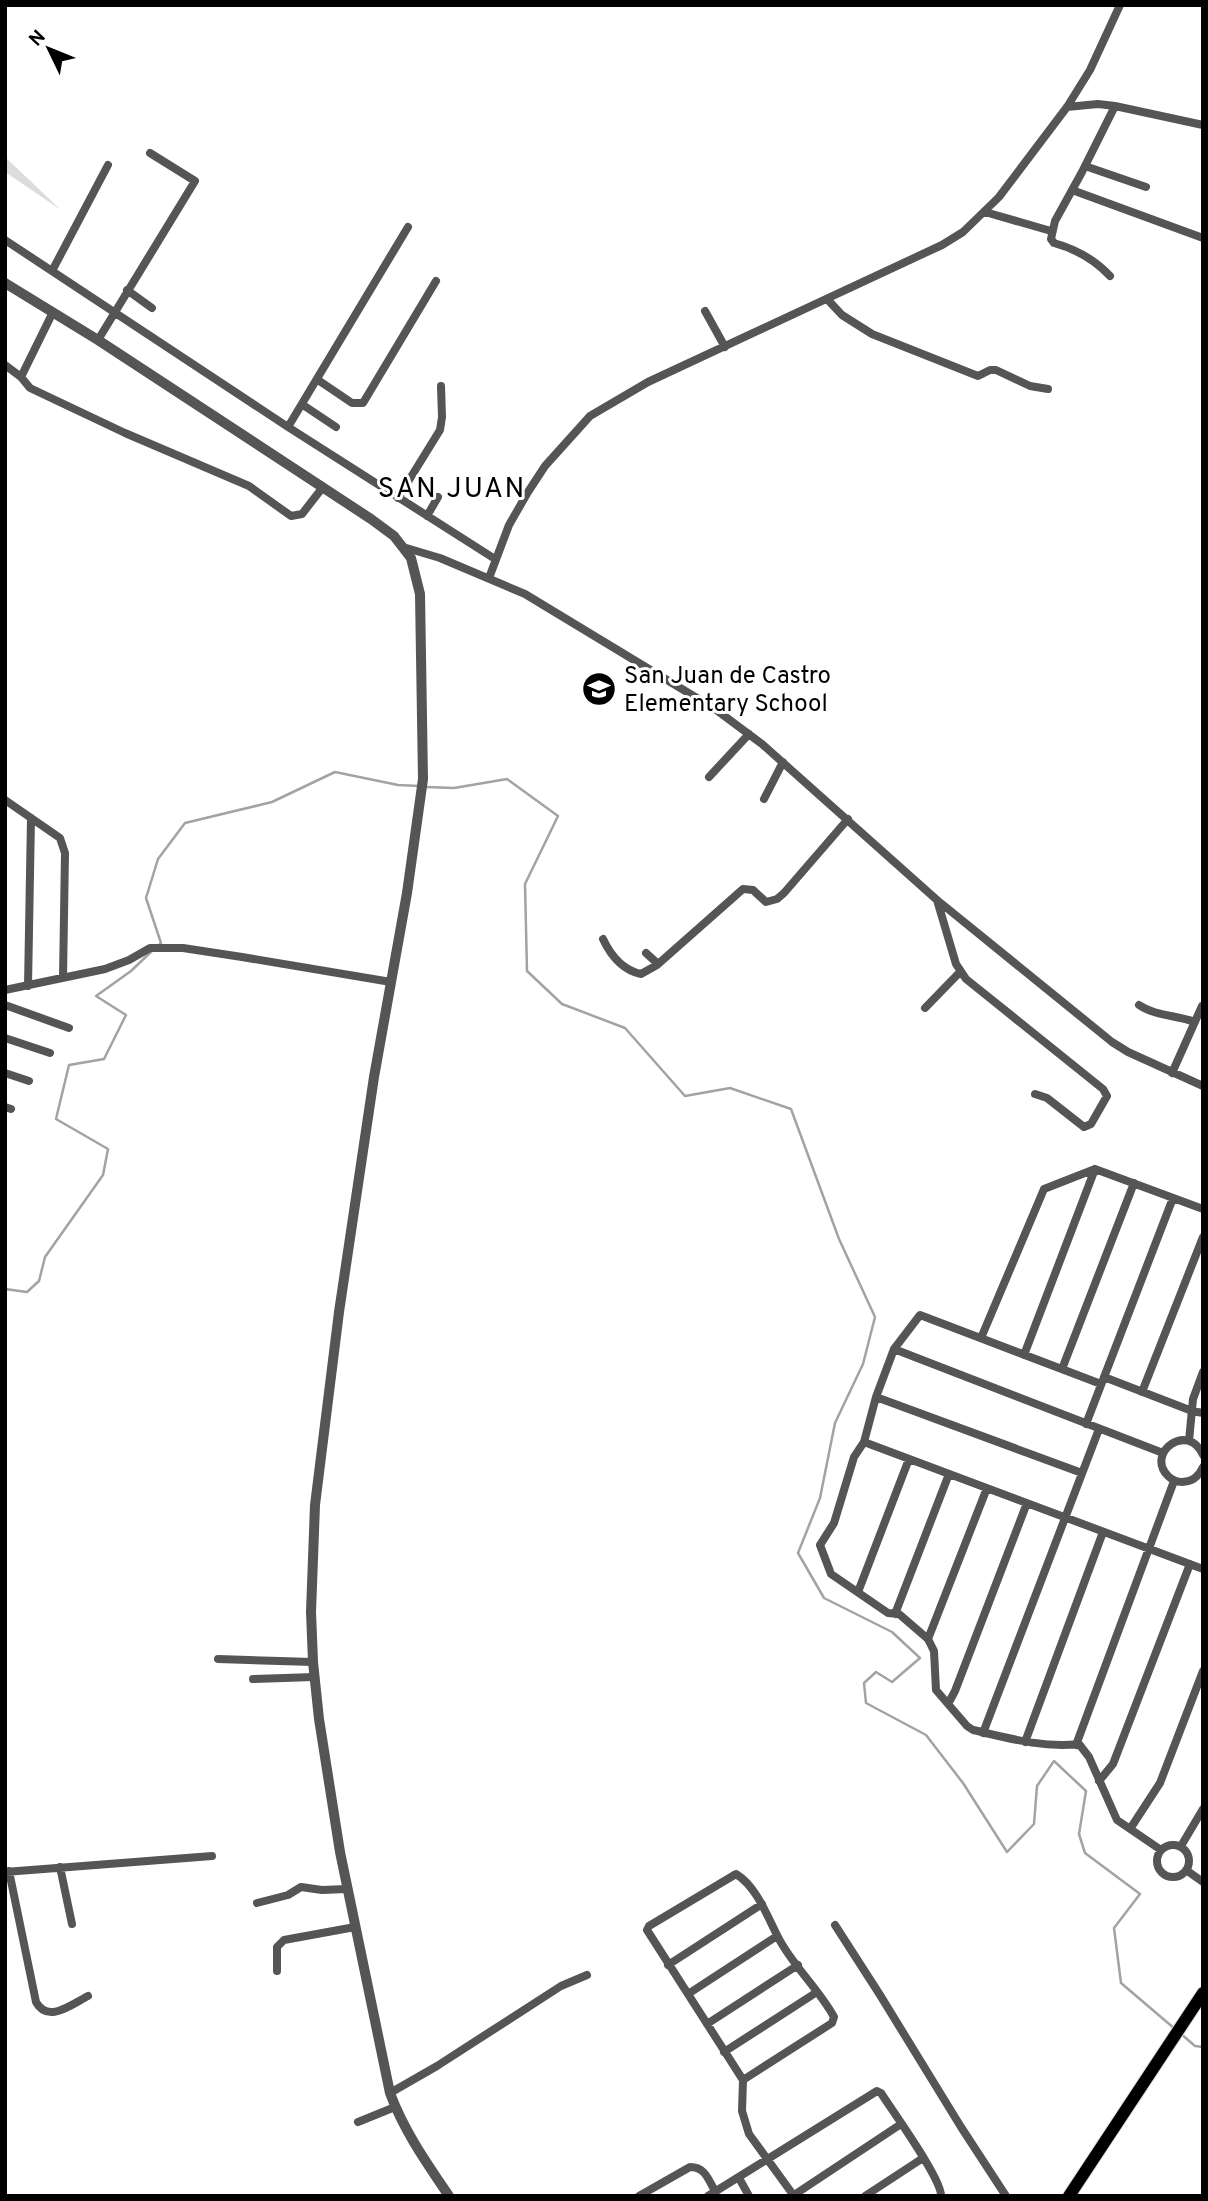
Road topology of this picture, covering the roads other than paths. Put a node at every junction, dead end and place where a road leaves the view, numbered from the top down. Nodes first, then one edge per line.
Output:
1 (1120, 5) edge
2 (1115, 106) junction
3 (1067, 107) junction
4 (1203, 125) edge
5 (150, 153) dead end
6 (108, 165) dead end
7 (1085, 166) junction
8 (1146, 187) dead end
9 (1072, 190) junction
10 (985, 212) junction
11 (408, 227) dead end
12 (1051, 231) junction
13 (1203, 238) edge
14 (5, 240) edge
15 (52, 271) junction
16 (1110, 276) dead end
17 (436, 281) dead end
18 (5, 283) edge
19 (127, 290) junction
20 (827, 299) junction
21 (152, 308) dead end
22 (705, 310) dead end
23 (53, 312) junction
24 (114, 312) junction
25 (98, 340) junction
26 (725, 347) junction
27 (5, 365) edge
28 (21, 377) junction
29 (318, 380) junction
30 (441, 386) dead end
31 (1048, 389) dead end
32 (303, 404) junction
33 (288, 427) junction
34 (336, 427) dead end
35 (323, 487) junction
36 (438, 497) dead end
37 (398, 498) junction
38 (428, 516) junction
39 (402, 547) junction
40 (495, 559) junction
41 (489, 578) junction
42 (749, 734) junction
43 (783, 762) junction
44 (709, 777) dead end
45 (764, 799) dead end
46 (5, 800) edge
47 (31, 818) junction
48 (848, 819) junction
49 (937, 900) junction
50 (603, 939) dead end
51 (646, 953) dead end
52 (658, 964) junction
53 (960, 972) junction
54 (63, 978) junction
55 (391, 982) junction
56 (28, 986) junction
57 (5, 990) edge
58 (1139, 1004) dead end
59 (5, 1005) edge
60 (1202, 1006) edge
61 (925, 1008) dead end
62 (1195, 1022) junction
63 (69, 1028) dead end
64 (5, 1038) edge
65 (50, 1053) dead end
66 (5, 1073) edge
67 (1172, 1073) junction
68 (29, 1081) dead end
69 (1203, 1086) edge
70 (1035, 1094) dead end
71 (1095, 1169) junction
72 (1134, 1183) junction
73 (1173, 1198) junction
74 (1203, 1209) edge
75 (1203, 1237) edge
76 (981, 1338) junction
77 (894, 1349) junction
78 (1024, 1354) junction
79 (1062, 1369) junction
80 (1203, 1372) edge
81 (1103, 1381) junction
82 (1142, 1392) junction
83 (876, 1397) junction
84 (1192, 1411) junction
85 (1203, 1413) edge
86 (1086, 1424) junction
87 (1099, 1429) junction
88 (1189, 1441) junction
89 (864, 1442) junction
90 (1163, 1452) junction
91 (1203, 1455) edge
92 (909, 1459) junction
93 (1203, 1467) edge
94 (1082, 1473) junction
95 (949, 1474) junction
96 (1174, 1481) junction
97 (987, 1488) junction
98 (1027, 1503) junction
99 (1065, 1517) junction
100 (1103, 1532) junction
101 (1149, 1549) junction
102 (1190, 1564) junction
103 (1203, 1569) edge
104 (859, 1592) junction
105 (895, 1614) junction
106 (928, 1639) junction
107 (218, 1659) dead end
108 (313, 1662) junction
109 (1203, 1671) edge
110 (314, 1677) junction
111 (253, 1679) dead end
112 (948, 1704) junction
113 (983, 1732) junction
114 (1025, 1742) junction
115 (1076, 1745) junction
116 (1099, 1781) junction
117 (1203, 1809) edge
118 (1130, 1829) junction
119 (1181, 1846) junction
120 (1161, 1850) junction
121 (212, 1856) dead end
122 (60, 1867) junction
123 (1186, 1870) junction
124 (7, 1872) edge
125 (1203, 1882) edge
126 (346, 1889) junction
127 (257, 1903) dead end
128 (762, 1904) junction
129 (72, 1924) dead end
130 (835, 1925) dead end
131 (355, 1927) junction
132 (778, 1936) junction
133 (668, 1965) junction
134 (798, 1965) junction
135 (277, 1971) dead end
136 (587, 1975) dead end
137 (817, 1992) junction
138 (1203, 1993) edge
139 (688, 1994) junction
140 (88, 1996) dead end
141 (707, 2024) junction
142 (724, 2052) junction
143 (743, 2080) junction
144 (390, 2093) junction
145 (395, 2107) junction
146 (358, 2122) dead end
147 (901, 2124) junction
148 (923, 2158) junction
149 (768, 2160) junction
150 (739, 2178) junction
151 (711, 2193) edge
152 (794, 2195) edge
153 (449, 2196) edge
154 (639, 2196) edge
155 (749, 2196) edge
156 (865, 2196) edge
157 (941, 2196) edge
158 (1006, 2196) edge
159 (1069, 2196) edge

1 - 3 street
2 - 3 street
2 - 4 street
2 - 7 street
3 - 10 street
5 - 19 street
6 - 15 street
7 - 8 street
7 - 9 street
9 - 12 street
9 - 13 street
10 - 12 street
10 - 20 street
11 - 29 street
12 - 16 street
14 - 15 street
15 - 24 street
17 - 29 street
18 - 23 street
19 - 21 street
19 - 24 street
20 - 26 street
20 - 31 street
22 - 26 street
23 - 25 street
23 - 28 street
24 - 25 street
24 - 33 street
25 - 35 street
26 - 40 street
27 - 28 street
28 - 35 street
29 - 32 street
30 - 37 street
32 - 33 street
32 - 34 street
33 - 37 street
35 - 39 street
36 - 38 street
37 - 38 street
38 - 40 street
39 - 41 street
39 - 55 street
40 - 41 street
41 - 42 street
42 - 43 street
42 - 44 street
43 - 45 street
43 - 48 street
46 - 47 street
47 - 54 street
47 - 56 street
48 - 49 street
48 - 52 street
49 - 53 street
49 - 67 street
50 - 52 street
51 - 52 street
53 - 61 street
53 - 70 street
54 - 55 street
54 - 56 street
55 - 108 street
56 - 57 street
58 - 62 street
59 - 63 street
60 - 62 street
62 - 67 street
64 - 65 street
66 - 68 street
67 - 69 street
71 - 72 street
71 - 76 street
71 - 78 street
72 - 73 street
72 - 79 street
73 - 74 street
73 - 81 street
75 - 82 street
76 - 77 street
76 - 78 street
77 - 83 street
77 - 86 street
78 - 79 street
79 - 81 street
80 - 84 street
81 - 82 street
81 - 86 street
82 - 84 street
83 - 89 street
83 - 94 street
84 - 85 street
84 - 88 street
86 - 87 street
87 - 90 street
87 - 94 street
88 - 90 street
88 - 91 street
89 - 92 street
89 - 104 street
90 - 96 street
92 - 95 street
92 - 104 street
93 - 96 street
94 - 99 street
95 - 97 street
95 - 105 street
96 - 101 street
97 - 98 street
97 - 106 street
98 - 99 street
98 - 112 street
99 - 100 street
99 - 113 street
100 - 101 street
100 - 114 street
101 - 102 street
101 - 115 street
102 - 103 street
102 - 116 street
104 - 105 street
105 - 106 street
106 - 112 street
107 - 108 street
108 - 110 street
109 - 118 street
110 - 111 street
110 - 126 street
112 - 113 street
113 - 114 street
114 - 115 street
115 - 116 street
116 - 118 street
117 - 119 street
118 - 120 street
119 - 120 street
119 - 123 street
120 - 123 street
121 - 122 street
122 - 124 street
122 - 129 street
123 - 125 street
124 - 140 street
126 - 127 street
126 - 131 street
128 - 132 street
128 - 133 street
128 - 133 street
130 - 158 street
131 - 135 street
131 - 144 street
132 - 134 street
132 - 139 street
133 - 139 street
134 - 137 street
134 - 141 street
136 - 144 street
137 - 142 street
137 - 143 street
138 - 159 main road
139 - 141 street
141 - 142 street
142 - 143 street
143 - 149 street
144 - 145 street
145 - 146 street
145 - 153 street
147 - 148 street
147 - 149 street
147 - 152 street
148 - 156 street
148 - 157 street
149 - 150 street
149 - 152 street
150 - 151 street
150 - 155 street
151 - 154 street

